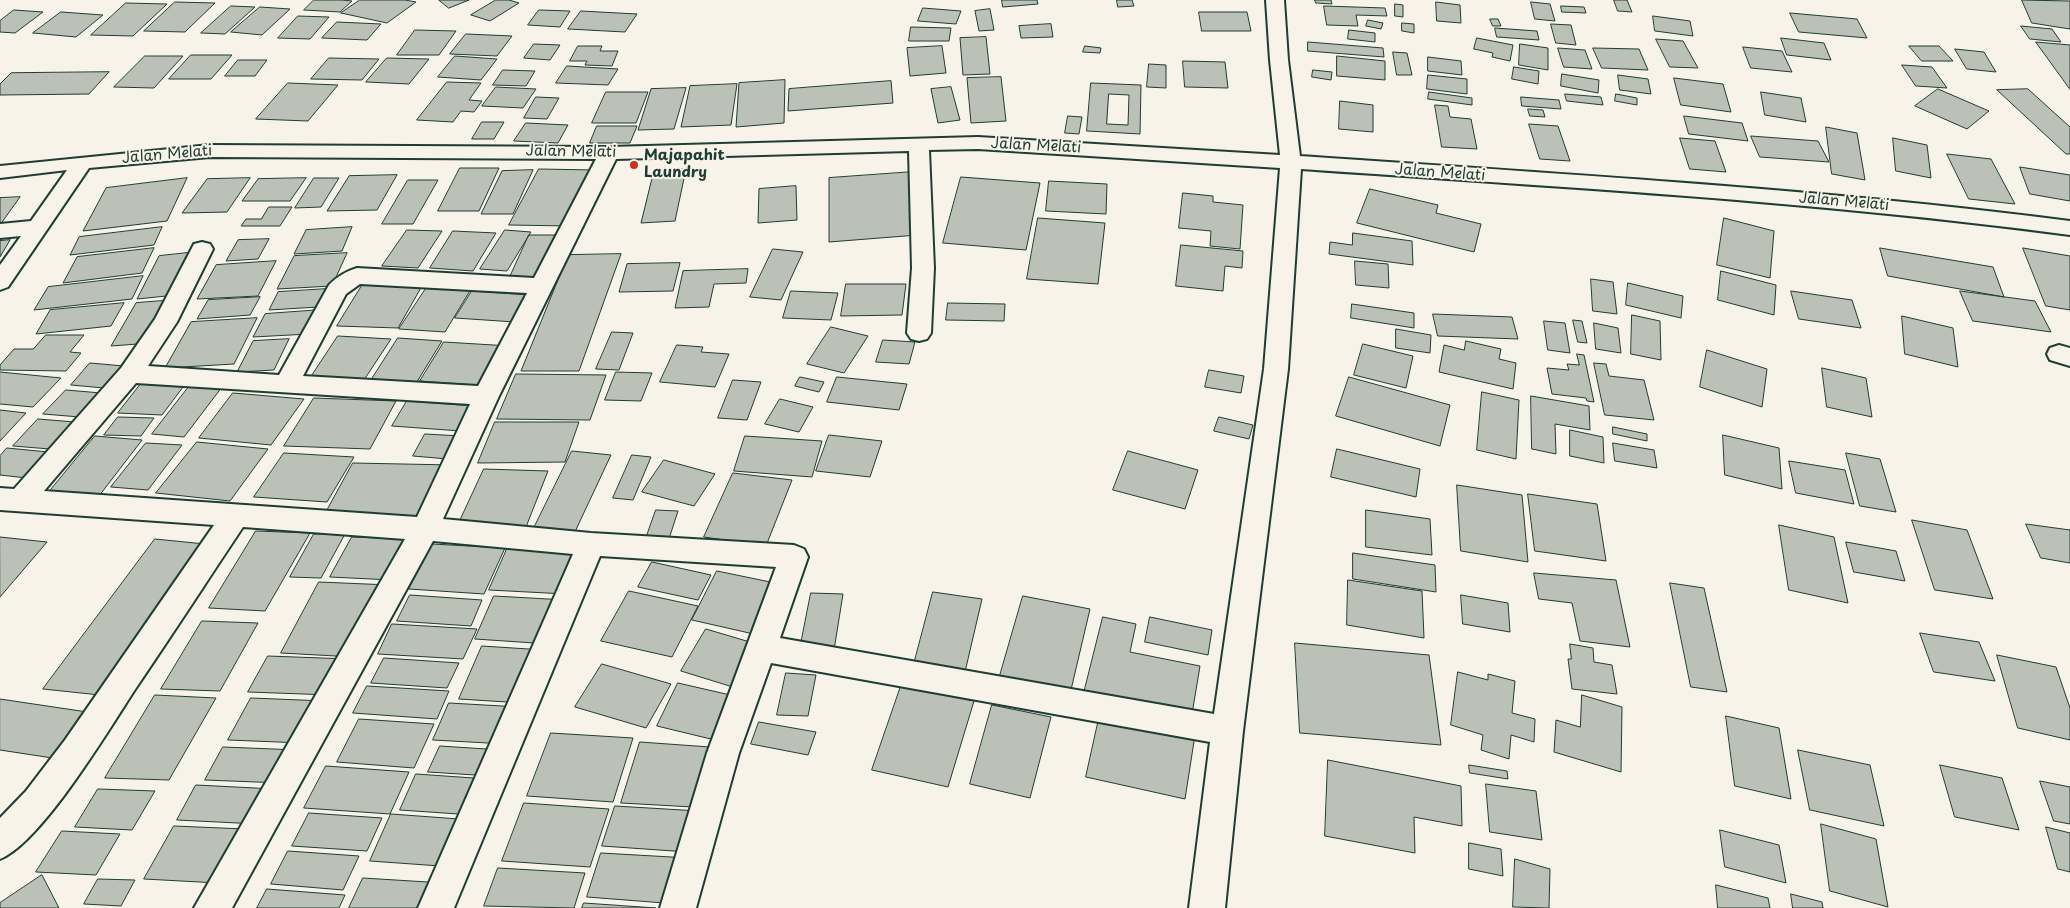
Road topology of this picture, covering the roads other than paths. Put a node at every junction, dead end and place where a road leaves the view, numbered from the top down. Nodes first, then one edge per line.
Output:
1 (1275, 0) edge
2 (920, 144) junction
3 (609, 153) junction
4 (83, 162) junction
5 (1292, 163) junction
6 (0, 172) edge
7 (38, 228) junction
8 (2070, 228) edge
9 (0, 231) edge
10 (202, 249) dead end
11 (0, 282) edge
12 (541, 286) junction
13 (919, 333) dead end
14 (130, 374) junction
15 (286, 384) junction
16 (486, 396) junction
17 (11, 499) edge
18 (236, 515) junction
19 (425, 529) junction
20 (591, 544) junction
21 (761, 648) junction
22 (1227, 731) junction
23 (0, 842) edge
24 (212, 908) edge
25 (436, 908) edge
26 (678, 908) edge
27 (1207, 908) edge

1 - 5 street
2 - 3 street, Jalan Melati
2 - 5 street, Jalan Melati
2 - 13 street
3 - 4 street, Jalan Melati
3 - 12 street
4 - 6 street, Jalan Melati
4 - 7 street
5 - 8 street, Jalan Melati
5 - 22 street
7 - 9 street
7 - 11 street
10 - 14 street
12 - 15 street
12 - 16 street
14 - 15 street
14 - 17 street
15 - 16 street
16 - 19 street
17 - 18 street
18 - 19 street
18 - 23 street
19 - 20 street
19 - 24 street
20 - 21 street
20 - 25 street
21 - 22 street
21 - 26 street
22 - 27 street

